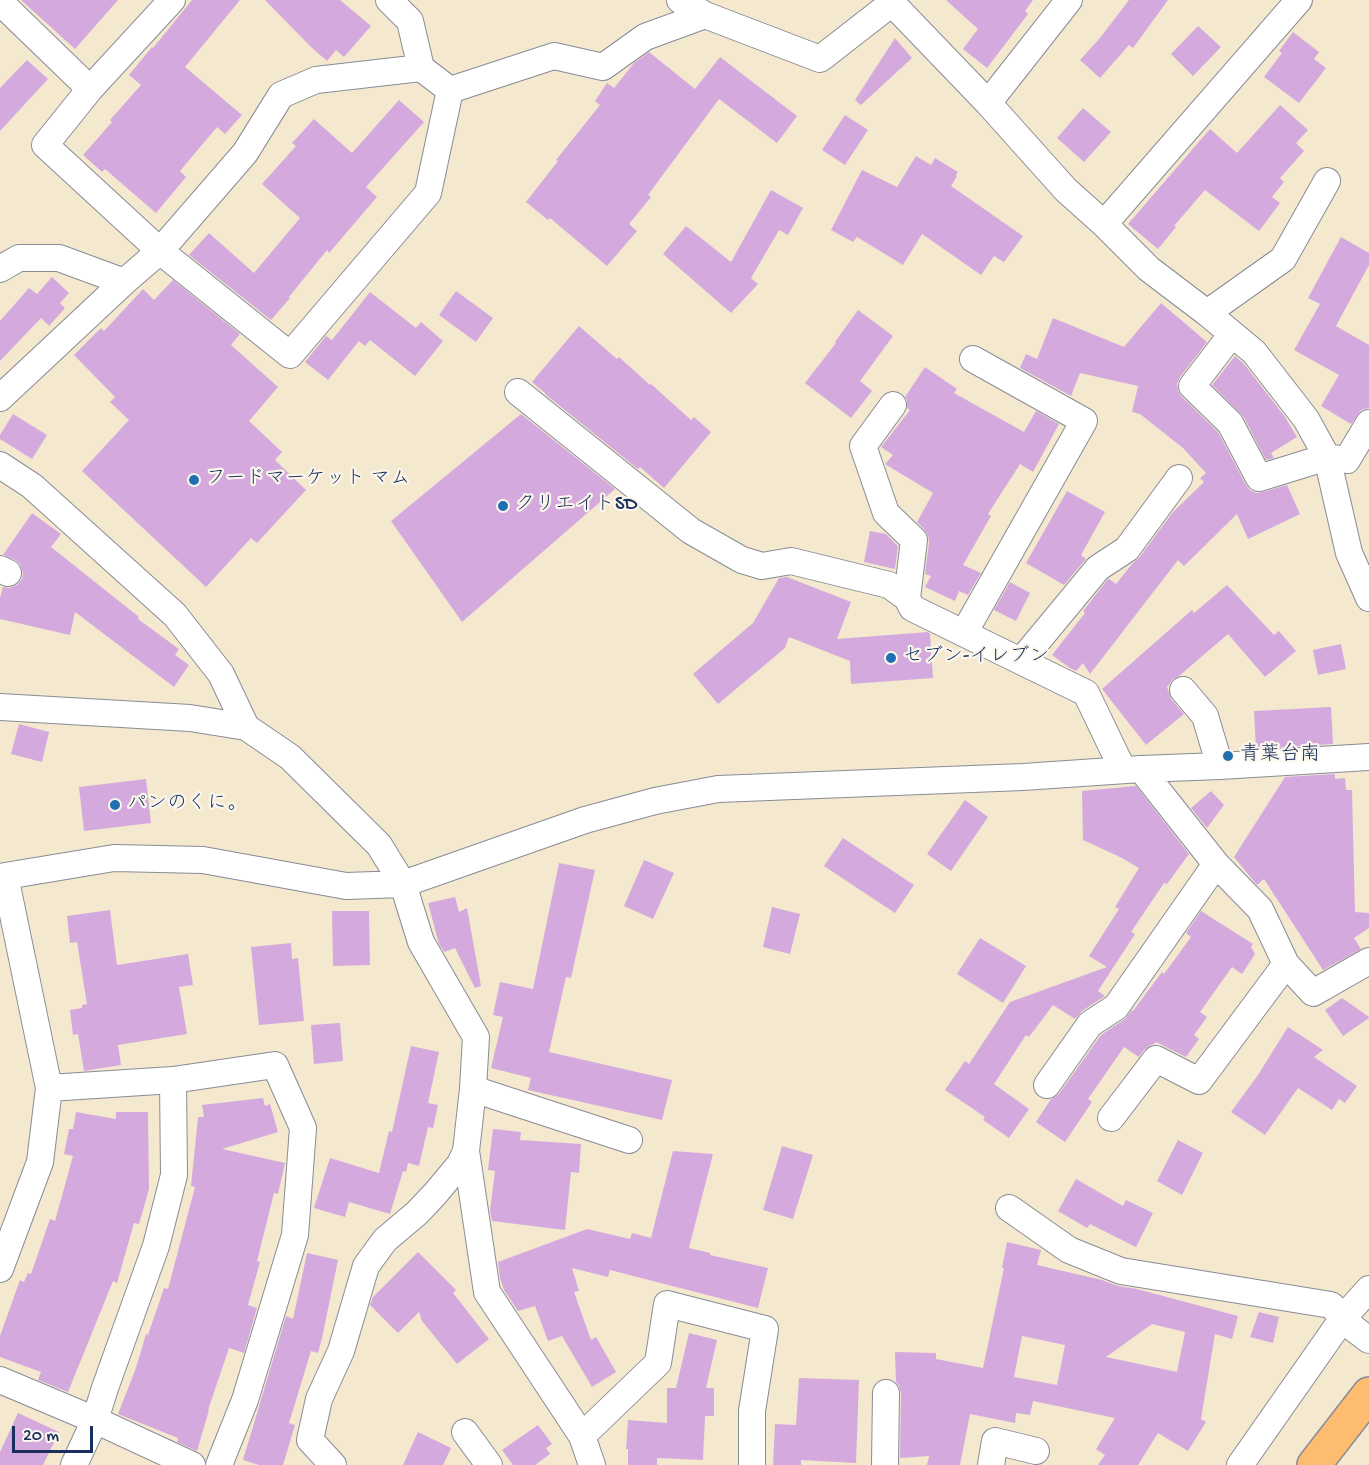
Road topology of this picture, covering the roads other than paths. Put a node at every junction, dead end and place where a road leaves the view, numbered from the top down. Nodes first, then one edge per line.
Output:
1 (172, 0) edge
2 (389, 0) edge
3 (680, 0) edge
4 (1069, 0) edge
5 (1299, 0) edge
6 (0, 2) edge
7 (890, 2) edge
8 (705, 15) junction
9 (421, 68) junction
10 (90, 89) junction
11 (450, 90) junction
12 (988, 103) junction
13 (1327, 182) dead end
14 (1104, 224) junction
15 (160, 251) junction
16 (0, 269) edge
17 (124, 282) junction
18 (1207, 313) junction
19 (1232, 334) junction
20 (973, 358) dead end
21 (518, 392) dead end
22 (0, 398) edge
23 (893, 405) dead end
24 (1369, 423) edge
25 (1327, 457) junction
26 (0, 465) edge
27 (1179, 478) dead end
28 (907, 598) junction
29 (1369, 598) edge
30 (964, 633) junction
31 (1021, 661) junction
32 (1183, 690) dead end
33 (0, 707) edge
34 (246, 727) junction
35 (1369, 757) edge
36 (1220, 766) junction
37 (1132, 770) junction
38 (1216, 864) junction
39 (2, 876) edge
40 (403, 884) junction
41 (1369, 961) edge
42 (1286, 964) junction
43 (173, 1080) junction
44 (1047, 1085) dead end
45 (50, 1088) junction
46 (473, 1089) junction
47 (1111, 1118) dead end
48 (629, 1140) dead end
49 (466, 1151) junction
50 (1009, 1208) dead end
51 (0, 1269) edge
52 (1369, 1289) edge
53 (1355, 1329) edge
54 (0, 1380) edge
55 (886, 1393) dead end
56 (1369, 1394) edge
57 (95, 1420) junction
58 (465, 1432) dead end
59 (582, 1436) junction
60 (1036, 1450) dead end
61 (74, 1465) edge
62 (192, 1465) edge
63 (219, 1465) edge
64 (333, 1465) edge
65 (489, 1465) edge
66 (592, 1465) edge
67 (752, 1465) edge
68 (885, 1465) edge
69 (991, 1465) edge
70 (1240, 1465) edge
71 (1314, 1465) edge

1 - 10 street
2 - 9 street
3 - 8 street
4 - 12 street
5 - 14 street
6 - 10 street
7 - 8 street
7 - 12 street
8 - 11 street
9 - 11 street
9 - 15 street
10 - 15 street
11 - 15 street
12 - 14 street
13 - 18 street
14 - 18 street
15 - 17 street
16 - 17 street
17 - 22 street
18 - 19 street
19 - 25 street
19 - 25 street
20 - 30 street
21 - 28 street
23 - 28 street
24 - 25 street
25 - 29 street
26 - 34 street
27 - 31 street
28 - 30 street
30 - 31 street
31 - 37 street
32 - 36 street
33 - 34 street
34 - 40 street
35 - 36 street
36 - 37 street
37 - 38 street
37 - 40 street
38 - 42 street
38 - 44 street
39 - 40 street
39 - 45 street
40 - 46 street
41 - 42 street
42 - 47 street
43 - 45 street
43 - 57 street
43 - 63 street
45 - 51 street
46 - 48 street
46 - 49 street
49 - 59 street
49 - 64 street
50 - 53 street
52 - 53 street
53 - 70 street
54 - 57 street
55 - 68 street
56 - 71 highway
57 - 61 street
57 - 62 street
58 - 65 street
59 - 66 street
59 - 67 street
60 - 69 street

